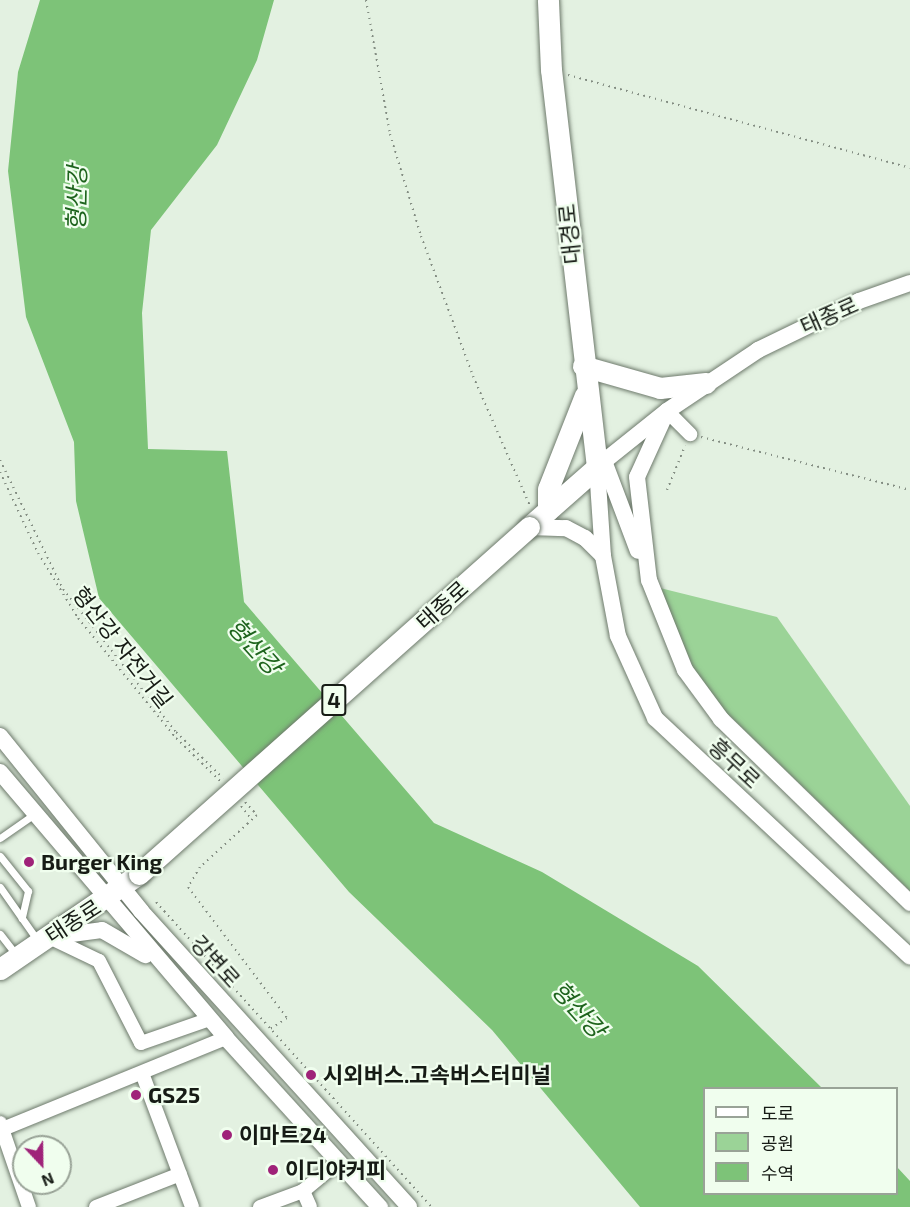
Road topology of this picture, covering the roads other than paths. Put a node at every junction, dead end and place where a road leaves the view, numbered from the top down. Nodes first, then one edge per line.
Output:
1 (548, 0) edge
2 (910, 283) edge
3 (583, 366) junction
4 (706, 383) junction
5 (586, 392) junction
6 (667, 411) junction
7 (690, 434) road end
8 (599, 462) junction
9 (538, 519) junction
10 (603, 556) junction
11 (649, 580) junction
12 (0, 736) edge
13 (0, 772) edge
14 (33, 815) junction
15 (0, 838) edge
16 (0, 856) edge
17 (0, 887) edge
18 (114, 893) junction
19 (910, 903) edge
20 (22, 918) junction
21 (0, 934) edge
22 (44, 940) junction
23 (910, 957) edge
24 (9, 963) edge
25 (167, 970) junction
26 (210, 1019) junction
27 (226, 1038) junction
28 (142, 1073) junction
29 (1, 1127) edge
30 (338, 1162) junction
31 (180, 1174) junction
32 (303, 1191) junction
33 (29, 1207) edge
34 (96, 1207) edge
35 (192, 1207) edge
36 (260, 1207) edge
37 (310, 1207) edge
38 (380, 1207) edge
39 (409, 1207) edge

1 - 3 main road, 대경로
2 - 4 street, 태종로
3 - 4 main road
3 - 5 main road, 대경로
4 - 6 street, 태종로
5 - 8 main road, 대경로
5 - 9 main road
6 - 7 street
6 - 8 street, 태종로
6 - 11 street, 흥무로
8 - 9 main road, 태종로 / 4
8 - 10 street, 흥무로
8 - 11 street, 흥무로
9 - 10 street
9 - 18 main road, 태종로 / 4, bridge
10 - 23 street, 흥무로
11 - 19 street, 흥무로
12 - 18 street, 강변로
13 - 14 street, 강변로
14 - 15 lane
14 - 18 street, 강변로
16 - 20 lane
17 - 20 lane
18 - 22 main road, 태종로 / 4
18 - 25 street, 강변로
18 - 39 street, 강변로
20 - 22 lane
21 - 24 lane
22 - 24 main road, 태종로 / 4
22 - 25 street
22 - 26 street
25 - 26 street, 강변로
26 - 27 street, 강변로
27 - 28 street
27 - 30 street, 강변로
28 - 29 street
28 - 31 street
29 - 33 street
30 - 32 street
30 - 38 street, 강변로
31 - 34 street
31 - 35 street
32 - 36 street
32 - 37 street

